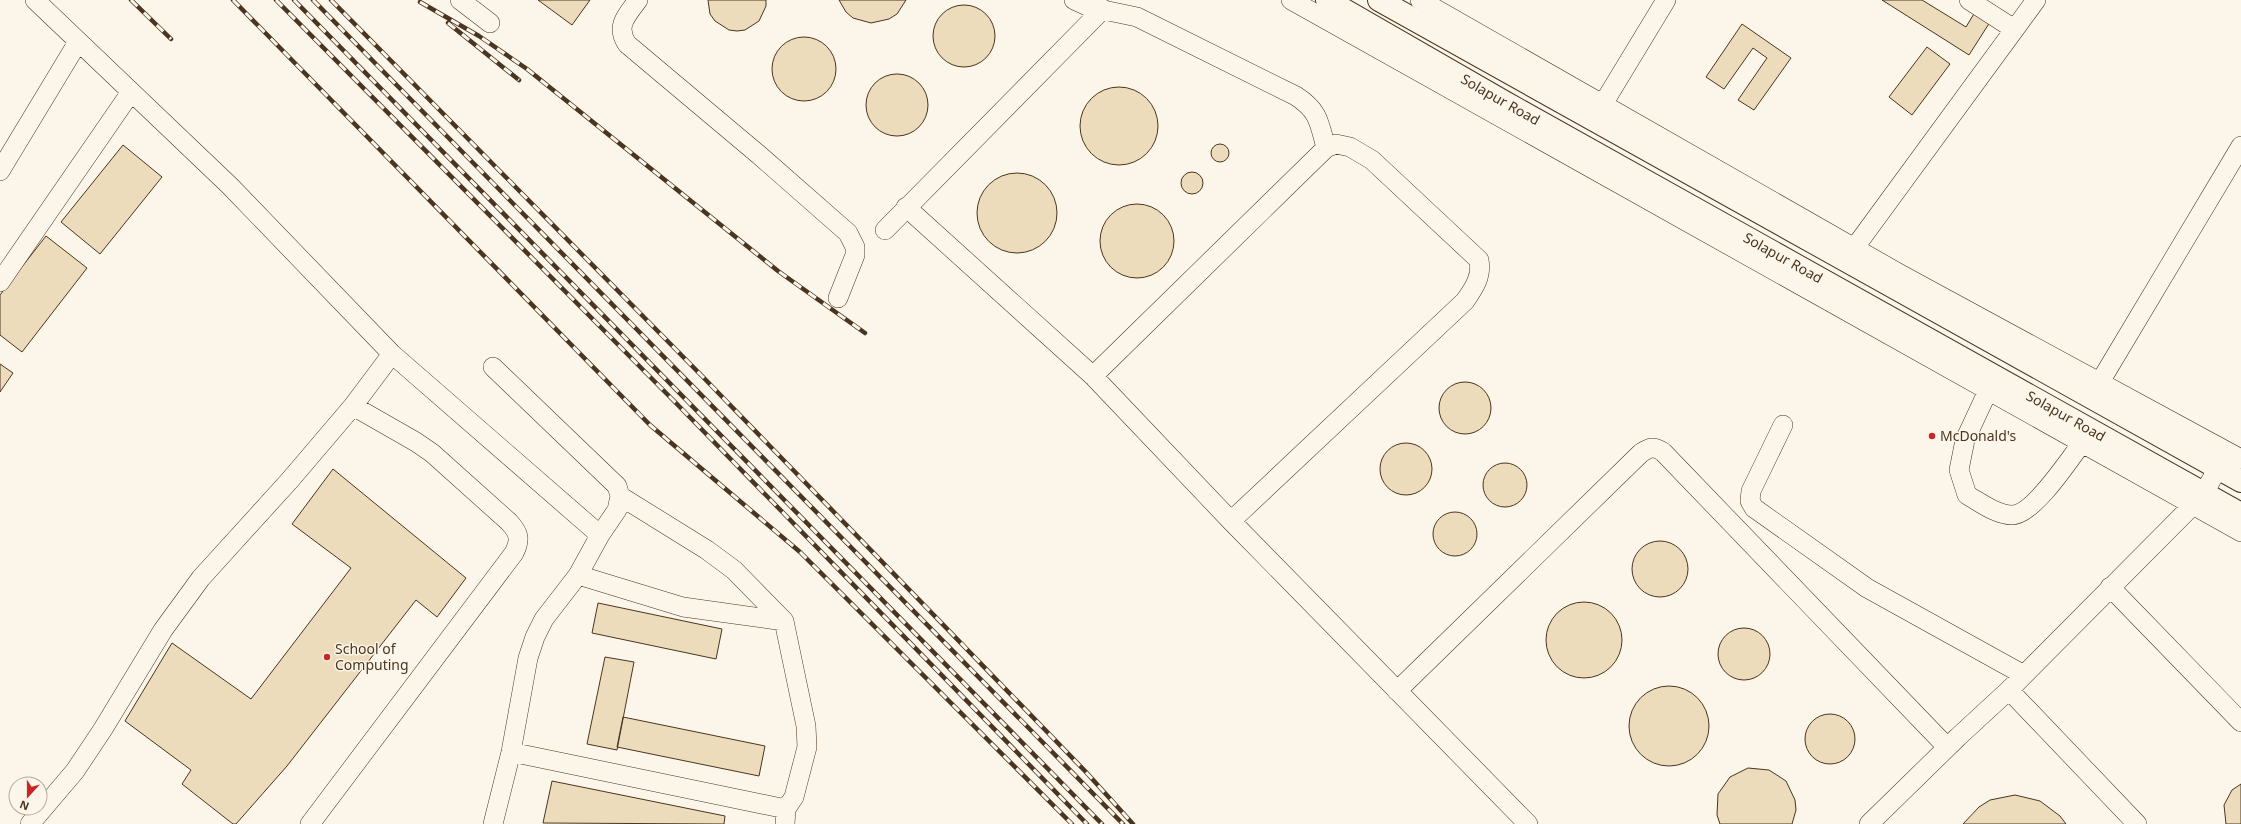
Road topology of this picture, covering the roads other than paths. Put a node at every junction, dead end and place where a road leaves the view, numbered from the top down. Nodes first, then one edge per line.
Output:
1 (35, 0) edge
2 (460, 0) edge
3 (638, 0) edge
4 (1074, 0) edge
5 (1291, 0) edge
6 (1327, 0) edge
7 (1379, 0) edge
8 (1420, 0) edge
9 (1666, 0) edge
10 (1969, 0) edge
11 (2036, 0) edge
12 (1103, 9) junction
13 (490, 23) dead end
14 (2014, 30) junction
15 (78, 42) junction
16 (1520, 79) junction
17 (131, 92) junction
18 (1506, 104) junction
19 (1603, 104) junction
20 (2241, 146) edge
21 (1326, 148) junction
22 (0, 171) edge
23 (906, 207) junction
24 (885, 230) dead end
25 (1850, 254) junction
26 (0, 282) edge
27 (838, 298) dead end
28 (392, 354) junction
29 (493, 367) dead end
30 (1093, 376) junction
31 (1991, 384) junction
32 (2095, 389) junction
33 (353, 406) junction
34 (1783, 425) dead end
35 (2086, 436) junction
36 (2241, 459) edge
37 (2218, 468) junction
38 (2241, 481) edge
39 (620, 496) junction
40 (2198, 499) junction
41 (2241, 514) edge
42 (1231, 521) junction
43 (2241, 532) edge
44 (600, 534) junction
45 (578, 575) junction
46 (2110, 587) junction
47 (784, 621) junction
48 (2024, 675) junction
49 (2009, 690) junction
50 (1397, 692) junction
51 (2241, 722) edge
52 (1947, 747) junction
53 (511, 752) junction
54 (786, 816) edge
55 (30, 824) edge
56 (310, 824) edge
57 (493, 824) edge
58 (1528, 824) edge
59 (1870, 824) edge
60 (2138, 824) edge

1 - 15 street
2 - 13 street
3 - 27 street
4 - 12 street
5 - 31 street
6 - 18 highway, Solapur Road
7 - 16 highway, Solapur Road
8 - 19 street
9 - 19 street
10 - 14 street
11 - 14 street
12 - 21 street
12 - 23 street
14 - 25 street
15 - 17 street
15 - 22 street
16 - 18 highway
16 - 25 highway, Solapur Road
17 - 26 street
17 - 28 street
18 - 31 highway, Solapur Road
19 - 25 street
20 - 32 street
21 - 30 street
21 - 42 street
23 - 24 street
23 - 30 street
25 - 32 highway, Solapur Road
28 - 33 street
28 - 44 street
29 - 39 street
30 - 42 street
31 - 35 highway, Solapur Road
31 - 35 street
32 - 36 street
32 - 37 highway, Solapur Road
33 - 55 street
33 - 56 street
34 - 48 street
35 - 40 highway, Solapur Road
37 - 38 highway, Solapur Road
37 - 40 street
39 - 44 street
39 - 47 street
40 - 41 highway, Solapur Road
40 - 43 street
40 - 46 street
42 - 50 street
44 - 45 street
45 - 47 street
45 - 53 street
46 - 48 street
46 - 51 street
47 - 54 street
48 - 49 street
49 - 52 street
49 - 60 street
50 - 52 street
50 - 58 street
52 - 59 street
53 - 54 street
53 - 57 street

